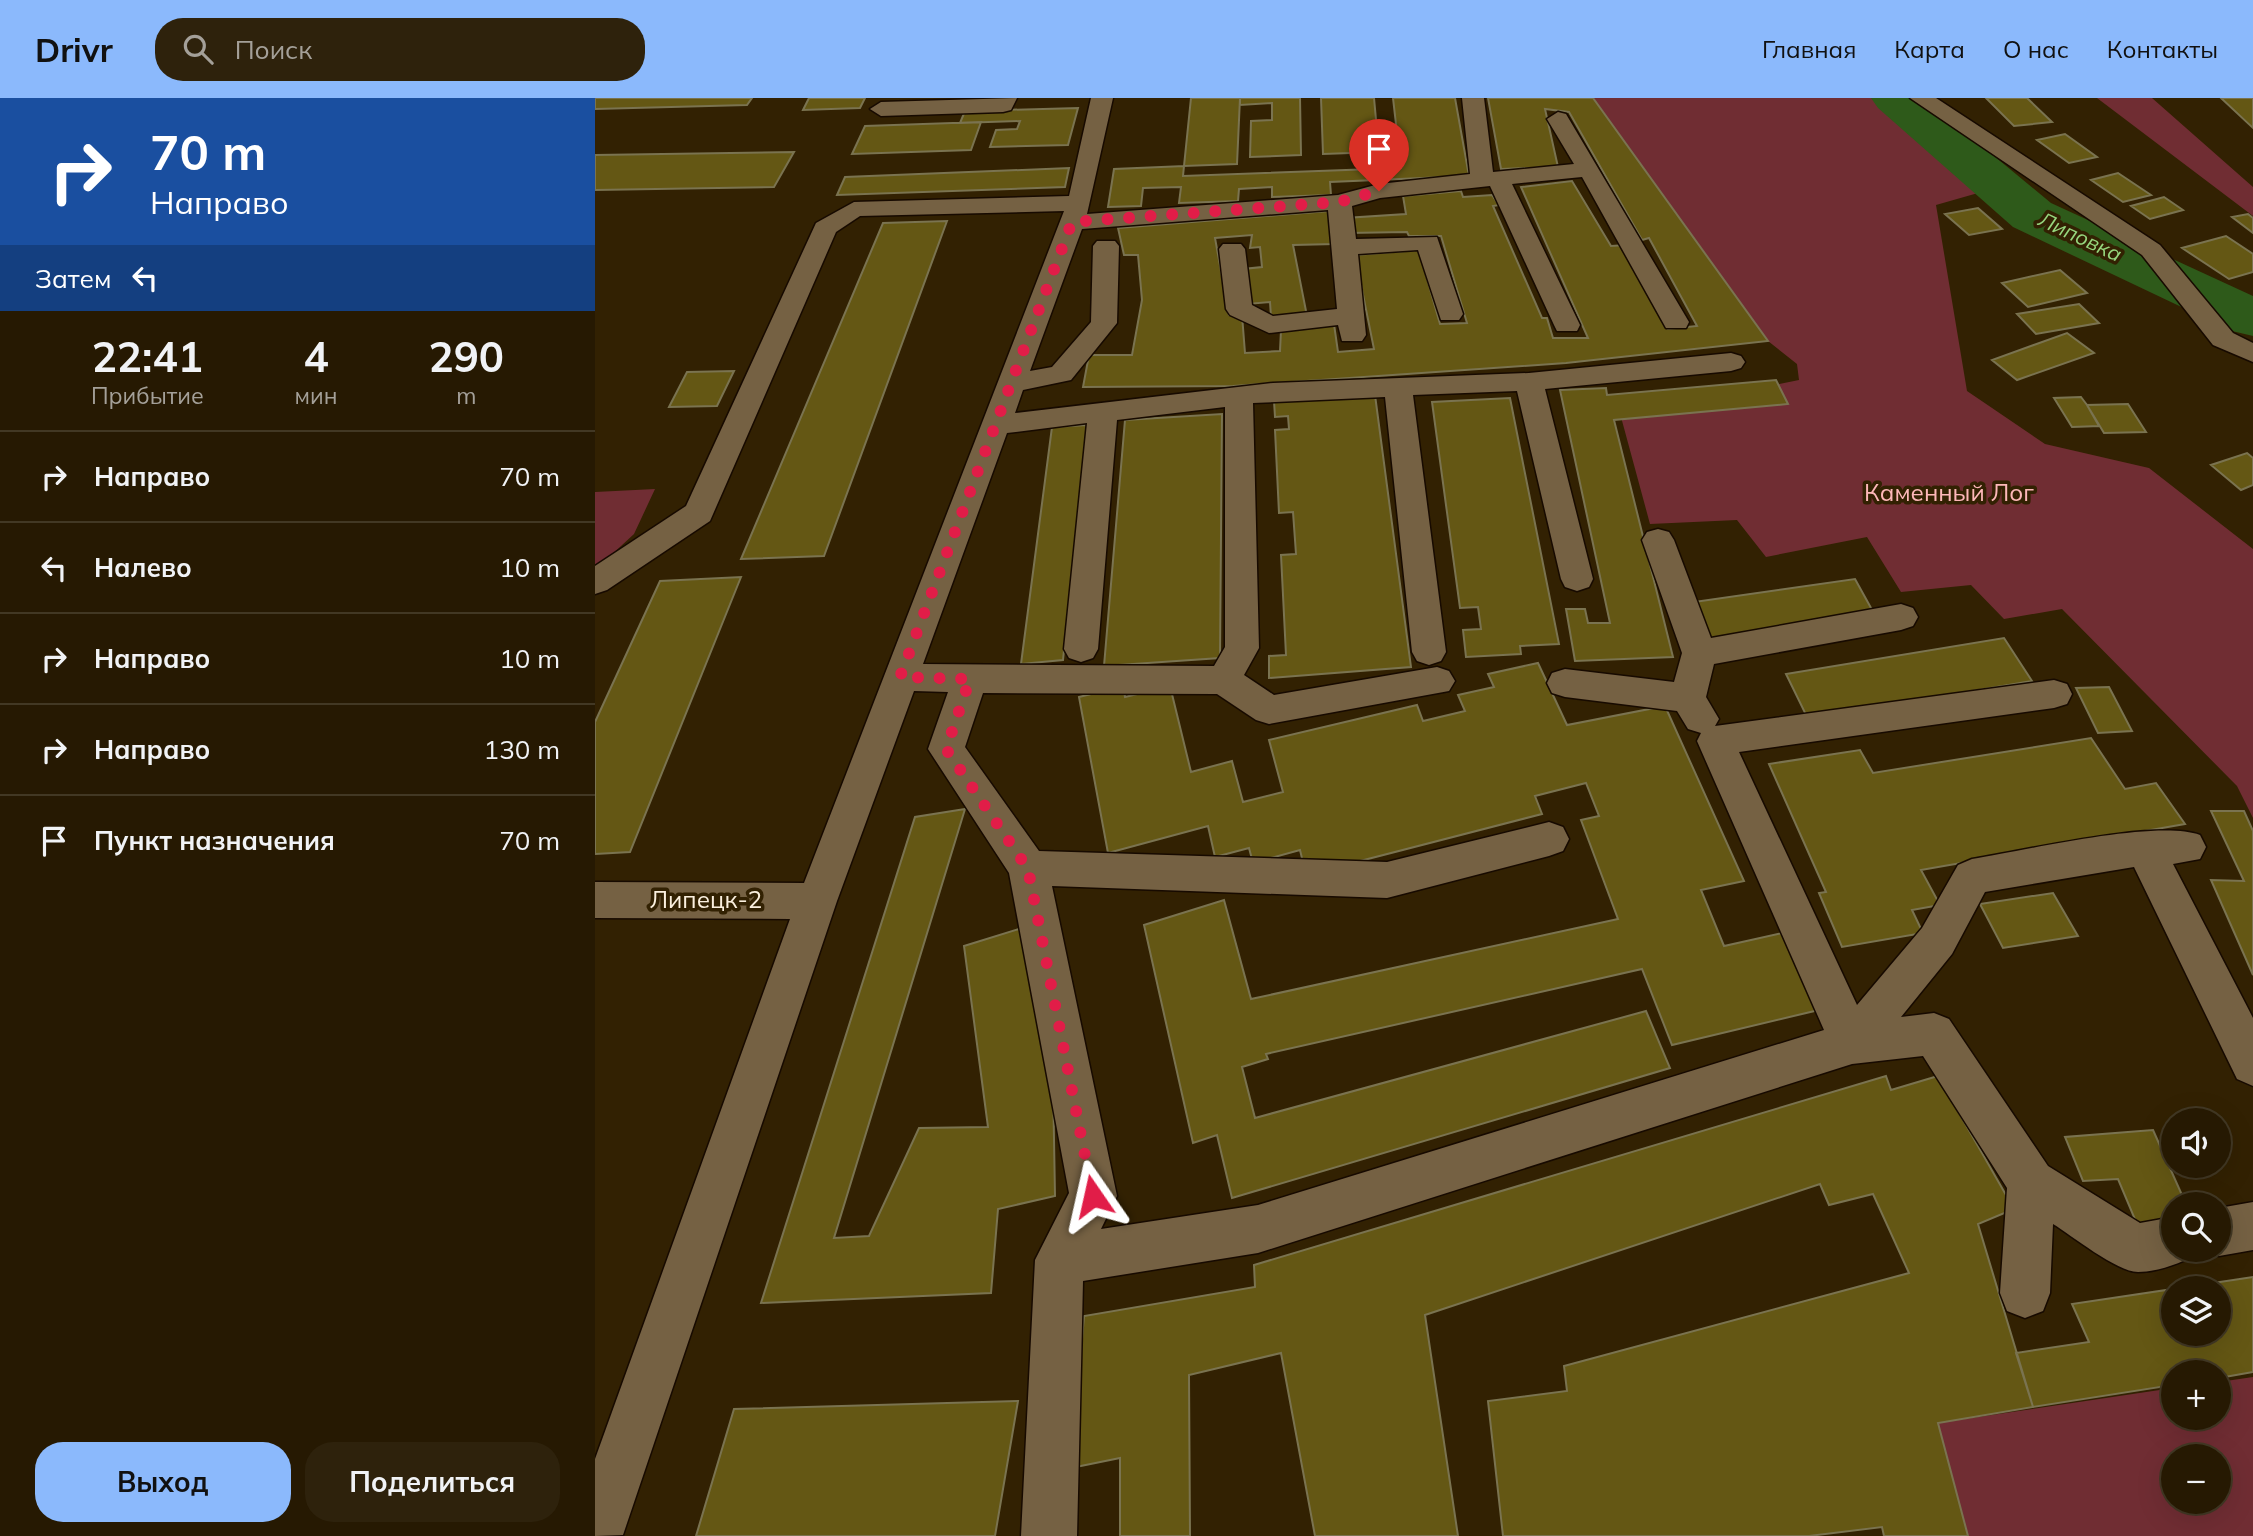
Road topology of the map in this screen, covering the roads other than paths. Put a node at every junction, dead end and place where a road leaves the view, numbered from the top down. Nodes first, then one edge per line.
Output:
1 (1006, 98) edge
2 (1102, 98) edge
3 (1473, 98) edge
4 (1921, 98) edge
5 (881, 108) dead end
6 (1558, 119) dead end
7 (1589, 169) junction
8 (1490, 179) junction
9 (1339, 202) junction
10 (1076, 213) junction
11 (1106, 246) dead end
12 (1345, 247) junction
13 (1232, 250) dead end
14 (1450, 314) dead end
15 (1677, 322) dead end
16 (1566, 325) dead end
17 (2253, 354) edge
18 (1731, 362) dead end
19 (1529, 382) junction
20 (1010, 384) junction
21 (1398, 387) junction
22 (1239, 396) junction
23 (1103, 412) junction
24 (995, 425) junction
25 (1658, 540) dead end
26 (1577, 579) dead end
27 (595, 582) edge
28 (1901, 617) dead end
29 (1081, 649) dead end
30 (1699, 653) junction
31 (900, 677) junction
32 (970, 679) junction
33 (1224, 680) junction
34 (1565, 683) dead end
35 (2054, 694) dead end
36 (1688, 698) junction
37 (1715, 741) junction
38 (1549, 839) dead end
39 (2186, 847) dead end
40 (2145, 848) junction
41 (1028, 869) junction
42 (595, 900) edge
43 (817, 901) junction
44 (1852, 1043) junction
45 (2253, 1064) edge
46 (2031, 1183) junction
47 (2253, 1226) edge
48 (2231, 1230) edge
49 (2161, 1243) edge
50 (1059, 1260) junction
51 (2025, 1293) dead end
52 (595, 1535) edge
53 (1049, 1536) edge

1 - 5 street
2 - 10 street
3 - 8 street
4 - 17 street
6 - 7 street
7 - 8 street
7 - 15 street
8 - 9 street
8 - 16 street
9 - 10 street
9 - 12 street
10 - 20 street
10 - 27 street
11 - 20 street
12 - 13 street
12 - 14 street
18 - 19 street
19 - 21 street
19 - 26 street
20 - 24 street
21 - 22 street
21 - 33 street
22 - 23 street
22 - 33 street
23 - 24 street
23 - 29 street
24 - 31 street
25 - 30 street
28 - 30 street
30 - 36 street
31 - 32 street
31 - 43 street
32 - 33 street
32 - 41 street
34 - 36 street
35 - 37 street
36 - 37 street
37 - 44 street
38 - 41 street
39 - 40 street
40 - 44 street
40 - 45 street
41 - 50 street
42 - 43 street, Липецк-2
43 - 52 street
44 - 46 street
44 - 50 street
46 - 49 street
46 - 51 street
47 - 48 street
50 - 53 street

